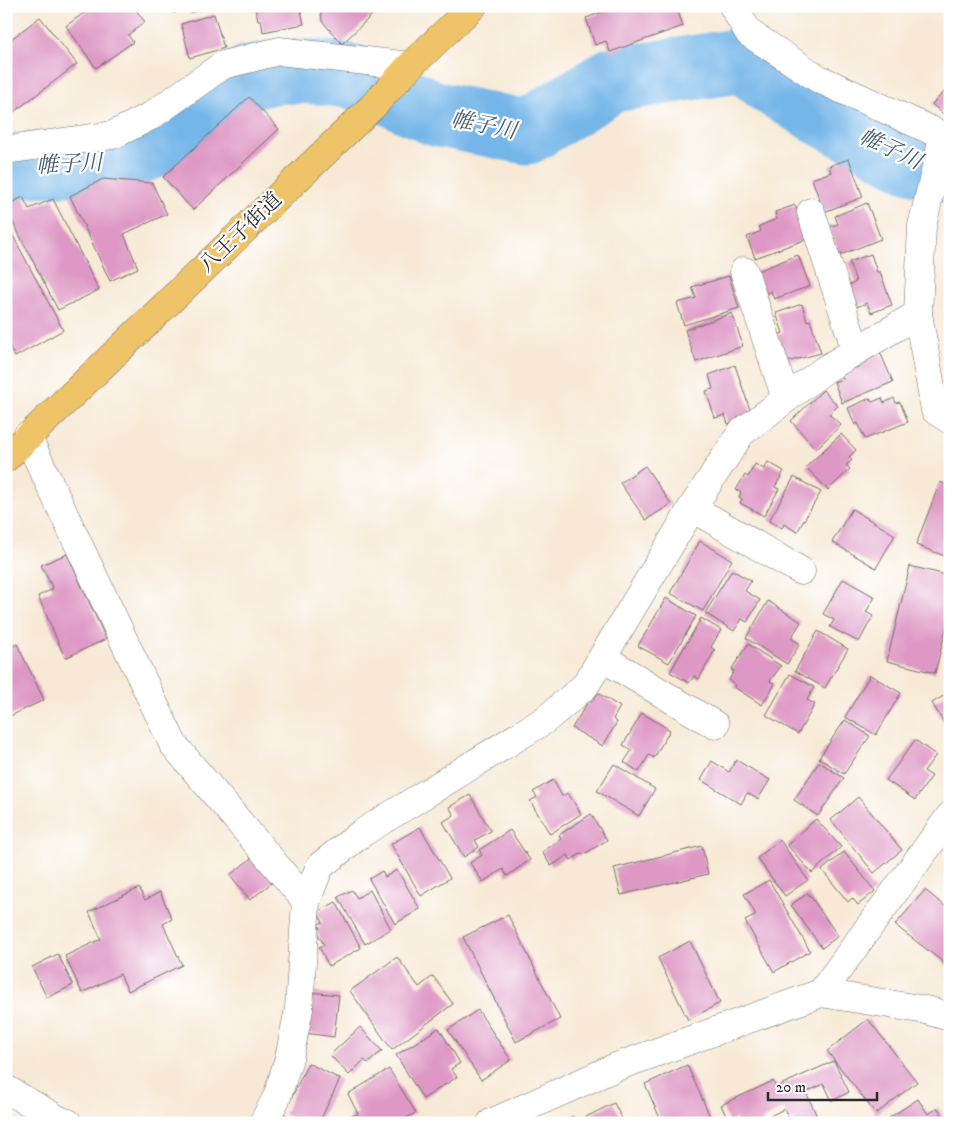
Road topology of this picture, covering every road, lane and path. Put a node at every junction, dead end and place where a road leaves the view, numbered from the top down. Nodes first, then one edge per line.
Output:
1 (473, 6) edge
2 (733, 6) edge
3 (401, 74) junction
4 (944, 144) edge
5 (6, 150) edge
6 (812, 212) dead end
7 (744, 271) dead end
8 (918, 314) junction
9 (856, 351) junction
10 (786, 400) junction
11 (950, 420) edge
12 (27, 436) junction
13 (6, 458) edge
14 (692, 508) junction
15 (800, 571) dead end
16 (602, 658) junction
17 (715, 725) dead end
18 (950, 816) edge
19 (306, 901) junction
20 (821, 993) junction
21 (950, 1017) edge
22 (6, 1089) edge
23 (68, 1123) edge
24 (262, 1123) edge
25 (491, 1123) edge

1 - 3 highway, 八王子街道
2 - 4 street
3 - 5 street
3 - 12 highway, 八王子街道
4 - 8 street
6 - 9 street
7 - 10 street
8 - 9 street
8 - 11 street
9 - 10 street
10 - 14 street
12 - 13 highway, 八王子街道
12 - 19 street
14 - 15 street
14 - 16 street
16 - 17 street
16 - 19 street
18 - 20 street
19 - 24 street
20 - 21 street
20 - 25 street
22 - 23 street

